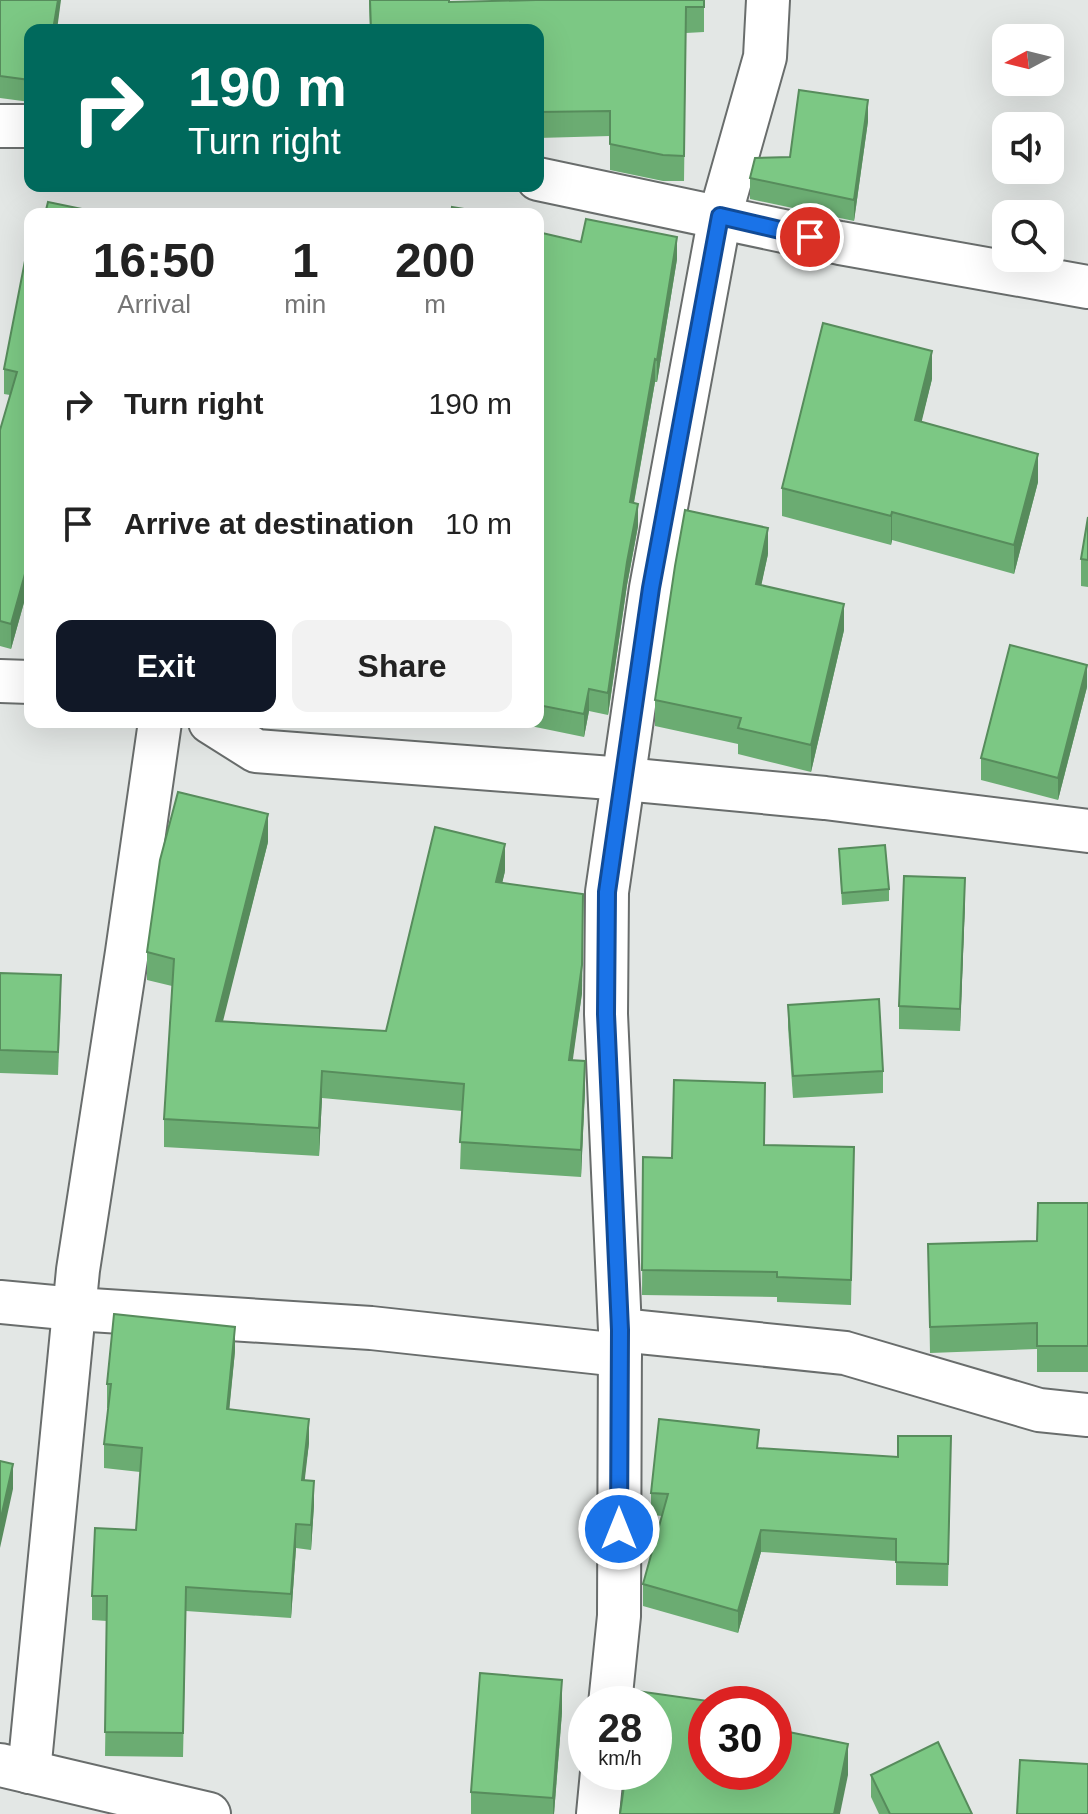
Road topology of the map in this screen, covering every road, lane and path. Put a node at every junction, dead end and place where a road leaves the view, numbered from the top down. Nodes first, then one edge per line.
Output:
1 (768, 0) edge
2 (0, 126) edge
3 (24, 126) edge
4 (544, 180) edge
5 (720, 216) junction
6 (1088, 287) edge
7 (0, 681) edge
8 (24, 682) edge
9 (159, 728) edge
10 (220, 728) edge
11 (624, 779) junction
12 (1088, 831) edge
13 (0, 1302) edge
14 (75, 1309) junction
15 (620, 1342) junction
16 (1088, 1415) edge
17 (612, 1686) edge
18 (14, 1769) edge
19 (600, 1790) edge
20 (209, 1814) edge
21 (598, 1814) edge

1 - 5 street
2 - 3 street
4 - 5 street
5 - 6 street
5 - 11 street
7 - 8 street
9 - 14 street
10 - 11 street
11 - 12 street
11 - 15 street
13 - 14 street
14 - 15 street
14 - 18 street
15 - 16 street
15 - 17 street
18 - 20 street
19 - 21 street

